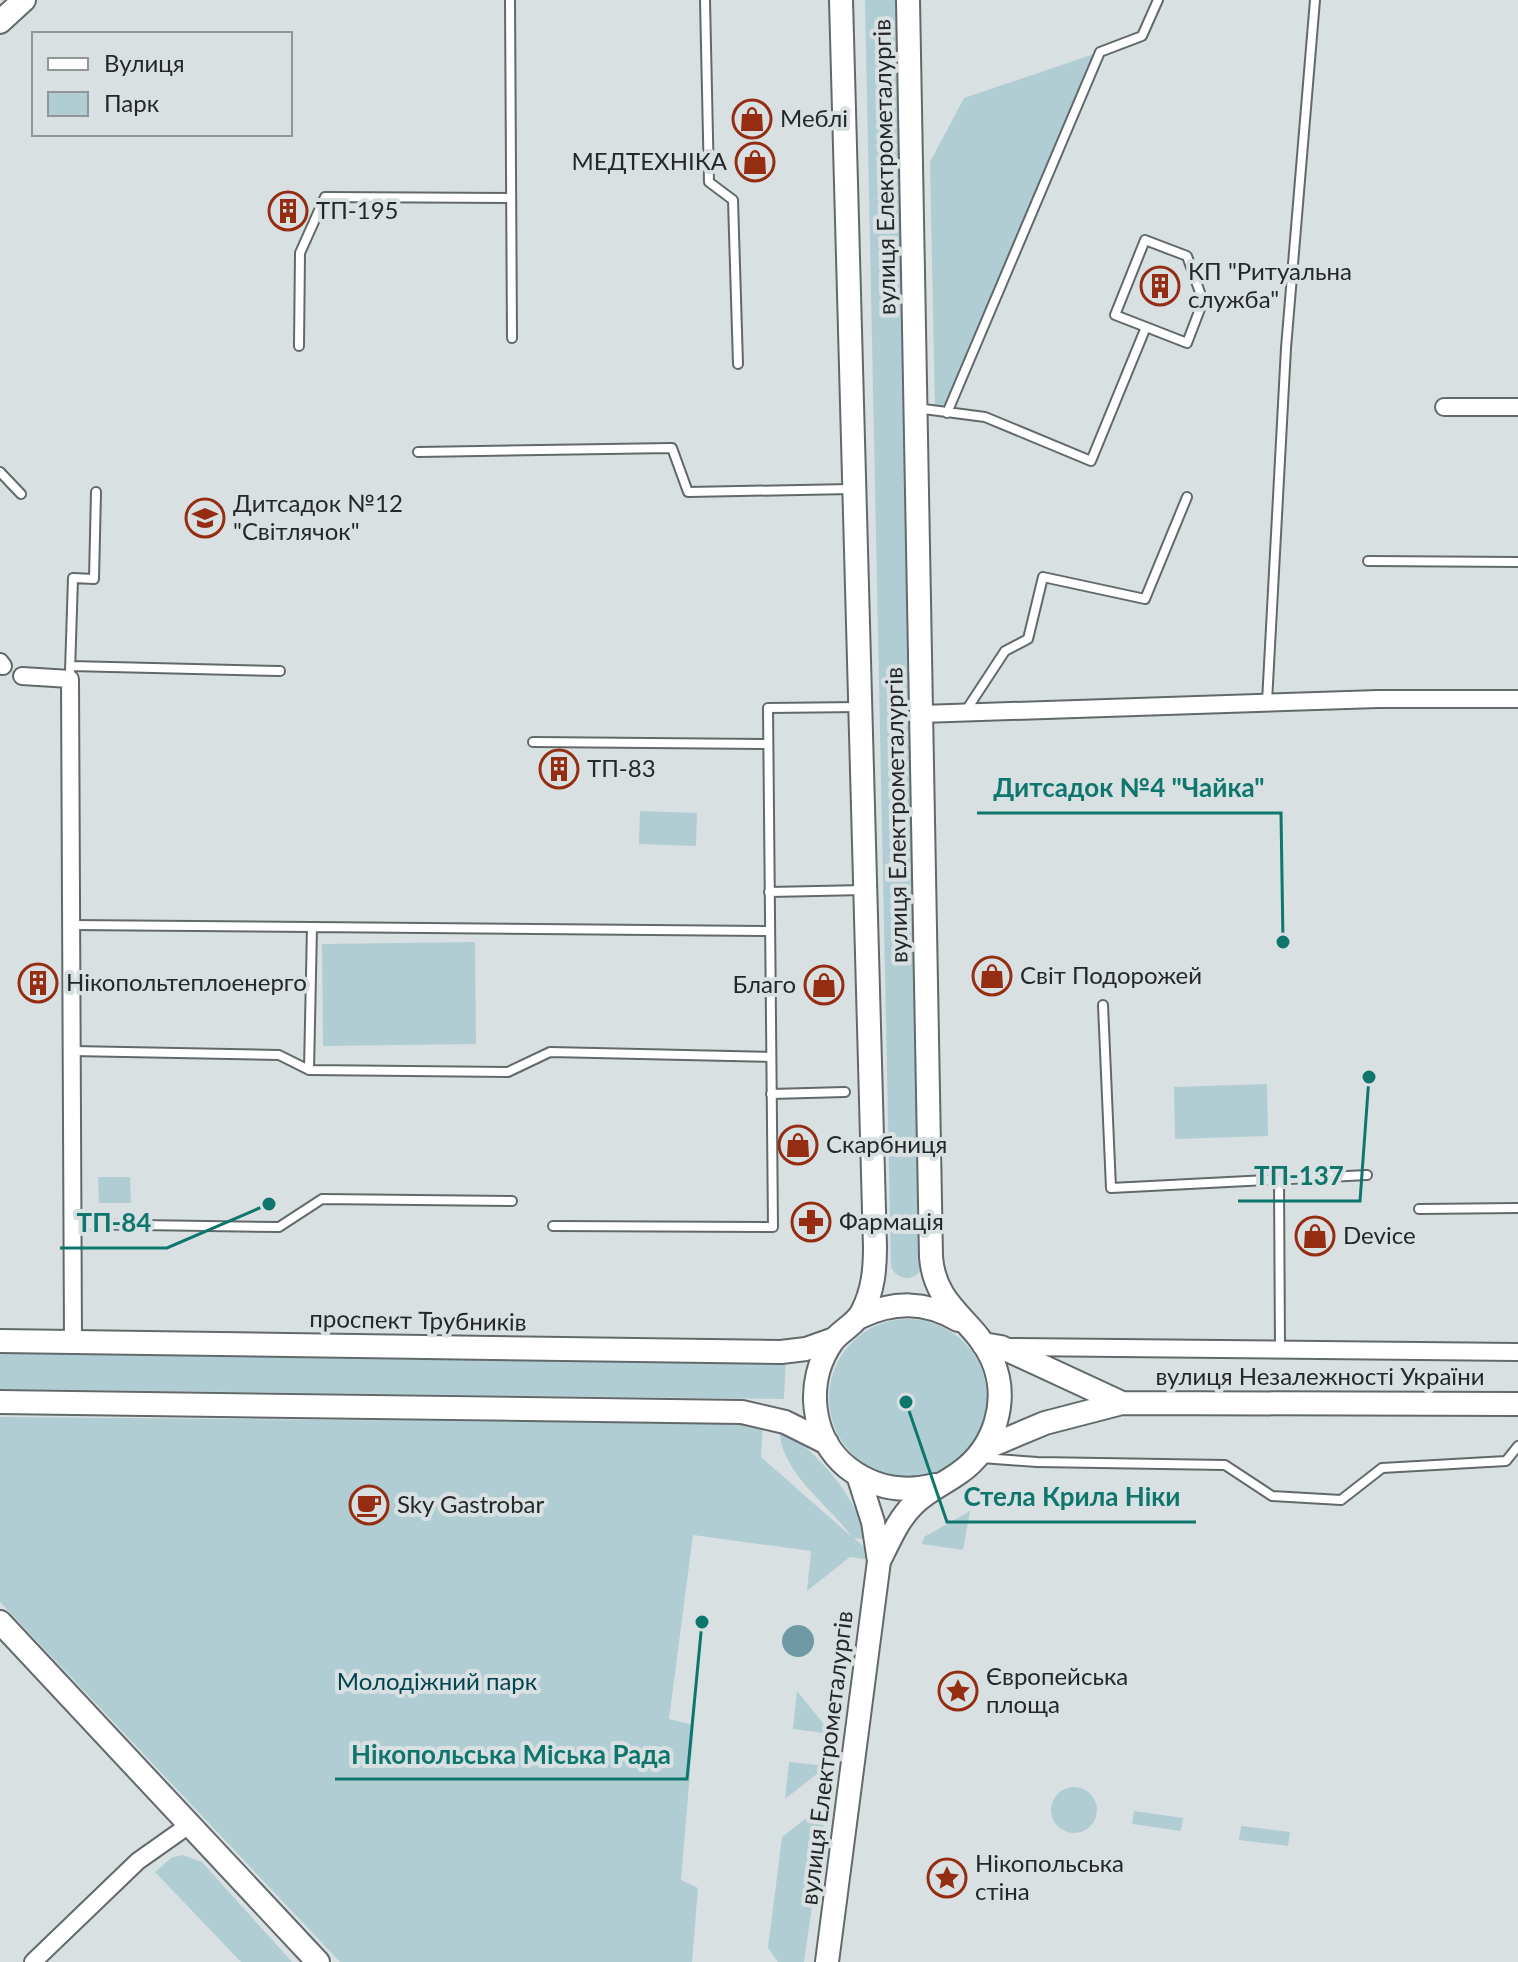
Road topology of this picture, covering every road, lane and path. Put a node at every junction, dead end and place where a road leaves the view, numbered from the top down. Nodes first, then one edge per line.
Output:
1 (24, 0) edge
2 (510, 0) edge
3 (705, 0) edge
4 (841, 0) edge
5 (908, 0) edge
6 (1158, 0) edge
7 (1315, 0) edge
8 (0, 22) edge
9 (511, 198) junction
10 (1146, 327) junction
11 (512, 338) dead end
12 (299, 346) dead end
13 (738, 364) dead end
14 (1444, 407) dead end
15 (1518, 407) edge
16 (915, 408) junction
17 (947, 413) junction
18 (418, 452) dead end
19 (0, 472) edge
20 (853, 489) junction
21 (96, 492) dead end
22 (21, 494) dead end
23 (1187, 497) dead end
24 (1368, 561) dead end
25 (1518, 562) edge
26 (280, 671) dead end
27 (70, 673) junction
28 (22, 676) dead end
29 (1518, 699) edge
30 (1267, 702) junction
31 (861, 707) junction
32 (965, 712) junction
33 (921, 714) junction
34 (533, 742) dead end
35 (768, 744) junction
36 (866, 890) junction
37 (769, 892) junction
38 (71, 925) junction
39 (312, 927) junction
40 (769, 931) junction
41 (1103, 1005) dead end
42 (72, 1051) junction
43 (771, 1057) junction
44 (309, 1070) junction
45 (845, 1092) dead end
46 (771, 1094) junction
47 (1367, 1175) dead end
48 (1279, 1181) junction
49 (512, 1201) dead end
50 (1518, 1208) edge
51 (1419, 1209) dead end
52 (72, 1224) junction
53 (553, 1226) dead end
54 (860, 1317) junction
55 (959, 1320) junction
56 (834, 1339) junction
57 (0, 1341) edge
58 (73, 1342) junction
59 (992, 1345) junction
60 (1280, 1349) junction
61 (1518, 1352) edge
62 (0, 1402) edge
63 (1122, 1403) junction
64 (1518, 1404) edge
65 (827, 1443) junction
66 (1518, 1446) edge
67 (980, 1453) junction
68 (858, 1475) junction
69 (936, 1485) junction
70 (879, 1561) junction
71 (0, 1622) edge
72 (189, 1825) junction
73 (33, 1962) edge
74 (318, 1962) edge
75 (827, 1962) edge

1 - 8 main road
2 - 9 lane
3 - 13 lane
4 - 20 main road, вулиця Електрометалургів
5 - 16 main road, вулиця Електрометалургів
6 - 17 lane
7 - 30 lane
9 - 11 lane
9 - 12 lane
10 - 10 lane
10 - 17 lane
14 - 15 street
16 - 17 lane
16 - 33 main road, вулиця Електрометалургів
18 - 20 lane
19 - 22 lane
20 - 31 main road, вулиця Електрометалургів
21 - 27 lane
23 - 32 lane
24 - 25 lane
26 - 27 lane
27 - 28 street
27 - 38 street
29 - 30 street
30 - 32 street
31 - 35 lane
31 - 36 main road, вулиця Електрометалургів
32 - 33 street
33 - 55 main road, вулиця Електрометалургів
34 - 35 lane
35 - 37 lane
36 - 37 lane
36 - 54 main road, вулиця Електрометалургів
37 - 40 lane
38 - 39 lane
38 - 42 street
39 - 40 lane
39 - 44 lane
40 - 43 lane
41 - 48 lane
42 - 44 lane
42 - 52 street
43 - 44 lane
43 - 46 lane
45 - 46 lane
46 - 53 lane
47 - 48 lane
48 - 60 lane
49 - 52 lane
50 - 51 lane
52 - 58 street
54 - 55 main road
54 - 56 main road, вулиця Електрометалургів
55 - 59 main road, вулиця Електрометалургів
56 - 58 main road, проспект Трубників
56 - 65 main road, вулиця Електрометалургів
57 - 58 main road, проспект Трубників
59 - 60 street
59 - 63 main road
59 - 67 main road, вулиця Електрометалургів
60 - 61 street
62 - 65 main road
63 - 64 main road, вулиця Незалежності України
63 - 67 main road
65 - 68 main road, вулиця Електрометалургів
66 - 67 lane
67 - 69 main road, вулиця Електрометалургів
68 - 69 main road
68 - 70 main road, вулиця Електрометалургів
69 - 70 main road, вулиця Електрометалургів
70 - 75 main road, вулиця Електрометалургів
71 - 72 main road
72 - 73 street
72 - 74 main road

